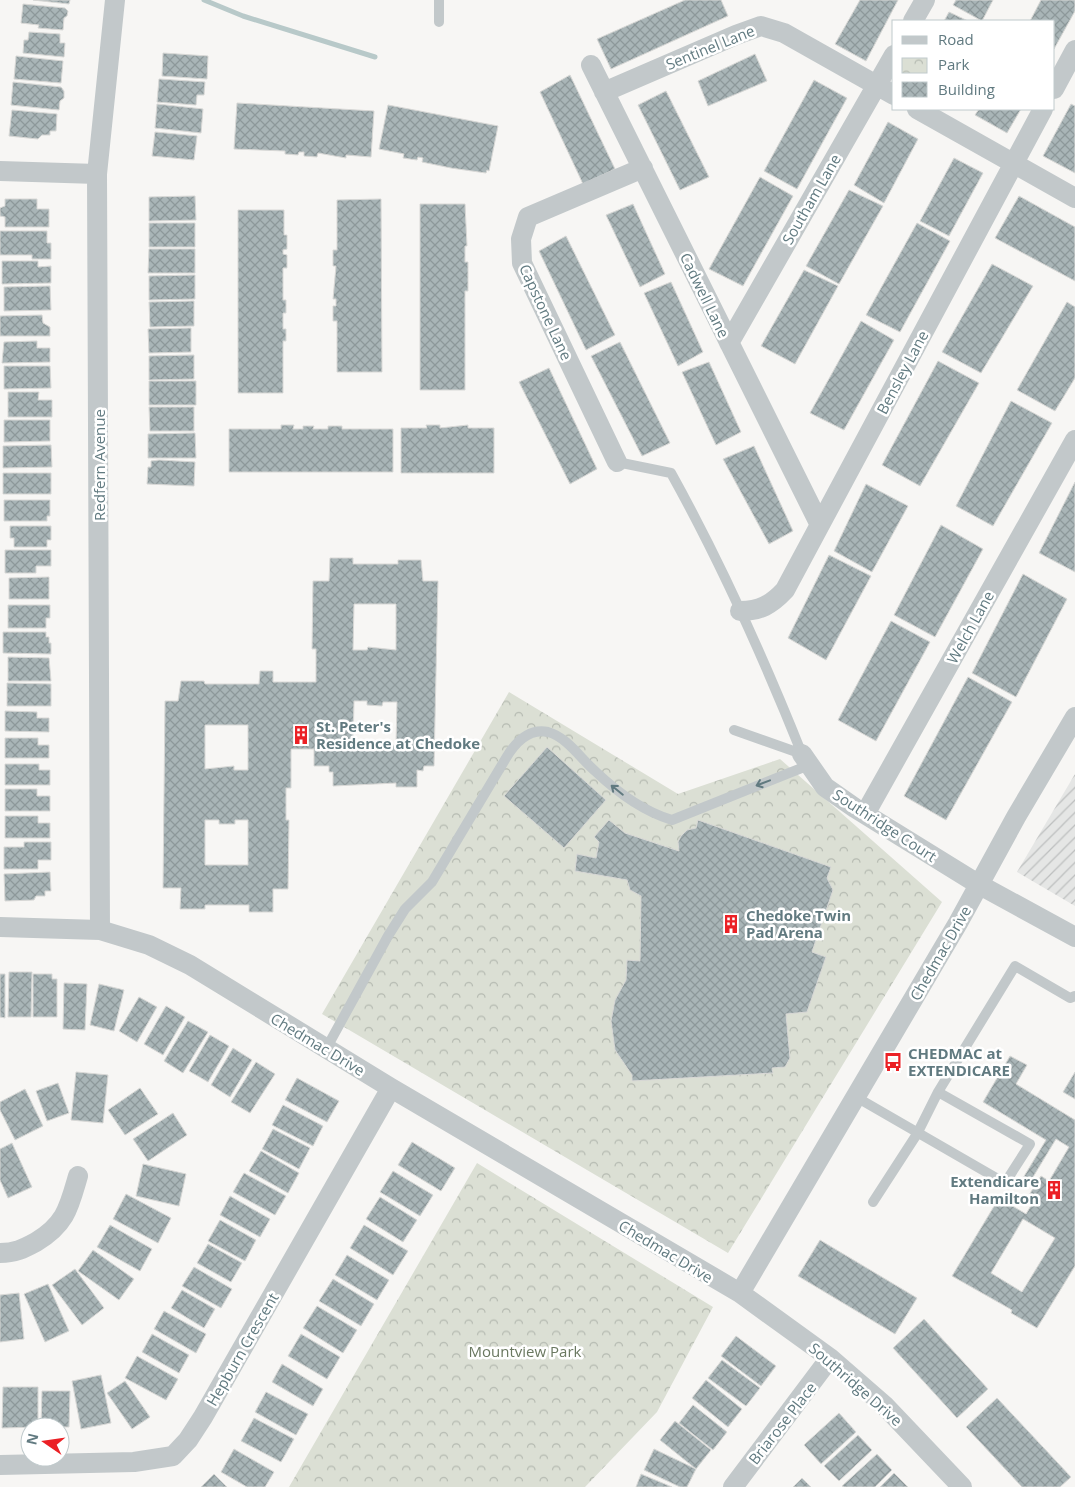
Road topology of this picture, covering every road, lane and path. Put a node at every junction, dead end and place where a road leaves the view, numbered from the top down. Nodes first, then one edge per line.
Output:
1 (116, 0) edge
2 (439, 0) edge
3 (925, 0) edge
4 (914, 20) edge
5 (439, 22) dead end
6 (1075, 50) edge
7 (892, 58) edge
8 (591, 64) dead end
9 (876, 86) junction
10 (1055, 87) edge
11 (604, 92) junction
12 (892, 95) edge
13 (919, 110) edge
14 (1042, 110) edge
15 (1014, 164) junction
16 (643, 168) junction
17 (0, 171) edge
18 (98, 174) junction
19 (1075, 198) edge
20 (729, 343) junction
21 (1075, 440) edge
22 (617, 462) joint
23 (820, 525) junction
24 (740, 611) junction
25 (1075, 716) edge
26 (734, 730) dead end
27 (805, 760) junction
28 (865, 814) junction
29 (978, 884) junction
30 (0, 927) edge
31 (100, 930) junction
32 (1075, 937) edge
33 (1075, 996) edge
34 (326, 1049) junction
35 (391, 1088) junction
36 (938, 1092) junction
37 (856, 1097) junction
38 (917, 1134) junction
39 (78, 1176) dead end
40 (873, 1202) dead end
41 (0, 1253) edge
42 (740, 1294) junction
43 (830, 1358) junction
44 (0, 1465) edge
45 (733, 1487) edge
46 (962, 1487) edge

1 - 18 street, Redfern Avenue
2 - 5 lane
3 - 4 street
6 - 10 street
7 - 9 street, Southam Lane
8 - 11 street, Cadwell Lane
9 - 11 street, Sentinel Lane
9 - 12 street, Sentinel Lane
9 - 20 street, Southam Lane
11 - 16 street, Cadwell Lane
13 - 15 street
14 - 15 street, Bensley Lane
15 - 19 street
15 - 23 street, Bensley Lane
16 - 20 street, Cadwell Lane
16 - 22 street, Capstone Lane
17 - 18 street
18 - 31 street, Redfern Avenue
20 - 23 street, Cadwell Lane
21 - 28 street, Welch Lane
22 - 24 lane
23 - 24 street, Bensley Lane
24 - 27 lane
25 - 29 street, Chedmac Drive
26 - 27 lane
27 - 28 street, Southridge Court
27 -> 34 lane
28 - 29 street, Southridge Court
29 - 32 street
29 - 37 street, Chedmac Drive
30 - 31 street, Chedmac Drive
31 - 34 street, Chedmac Drive
33 - 36 lane
34 - 35 street, Chedmac Drive
35 - 42 street, Chedmac Drive
35 - 44 street, Hepburn Crescent
36 - 38 lane
36 - 38 lane
37 - 38 lane
37 - 42 street, Chedmac Drive
38 - 40 lane
39 - 41 street
42 - 43 street, Southridge Drive
43 - 45 street, Briarose Place
43 - 46 street, Southridge Drive

